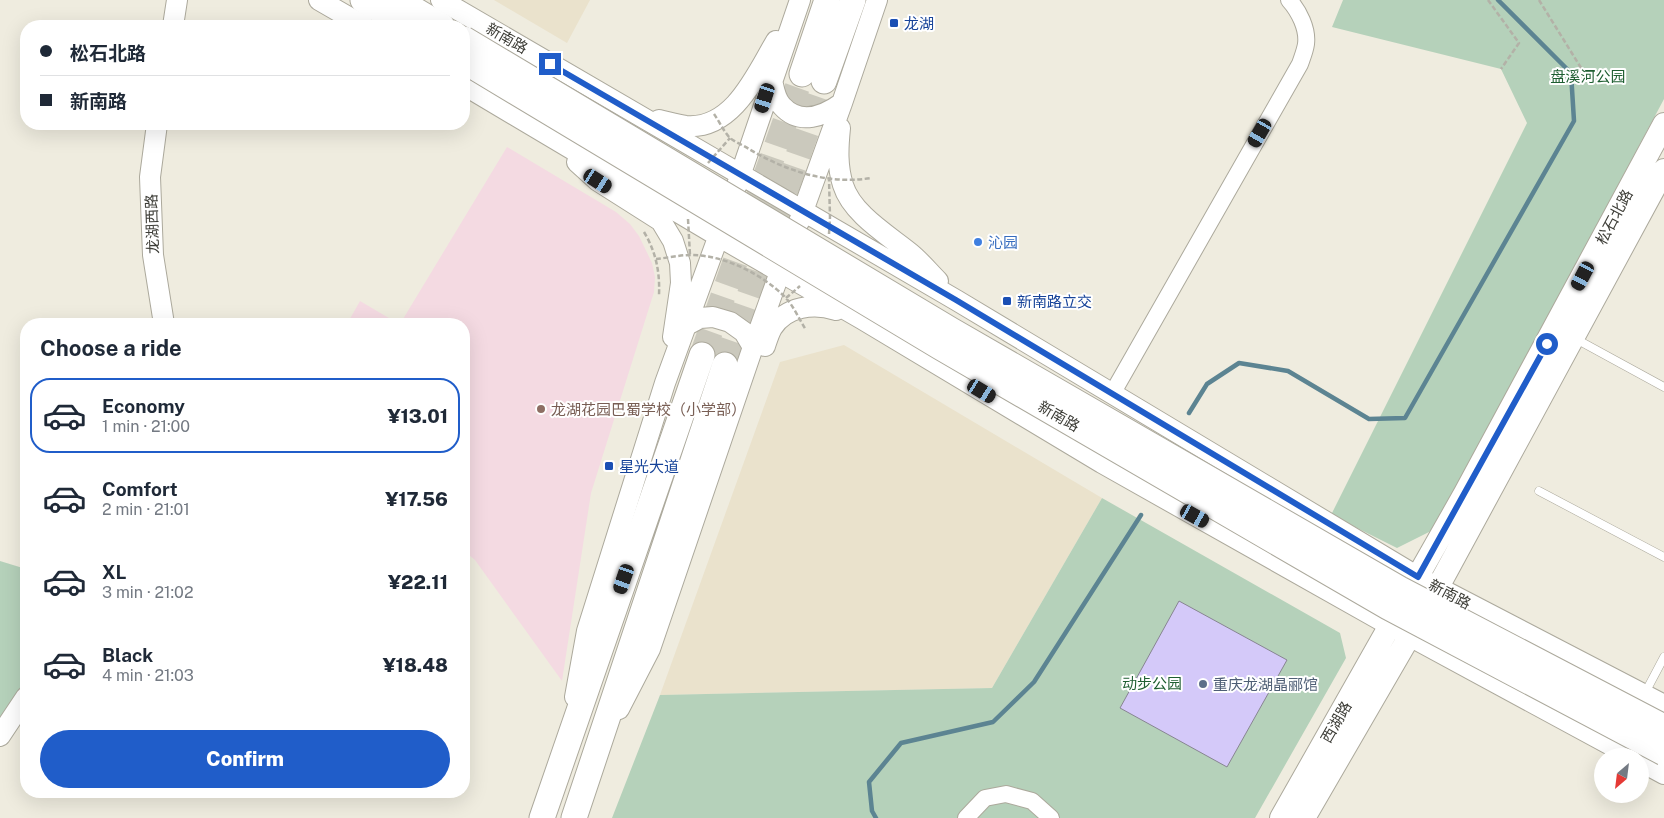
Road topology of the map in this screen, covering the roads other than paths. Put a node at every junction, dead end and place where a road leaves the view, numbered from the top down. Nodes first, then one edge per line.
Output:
1 (178, 0) edge
2 (319, 0) edge
3 (362, 0) edge
4 (398, 0) edge
5 (441, 0) edge
6 (799, 0) edge
7 (827, 0) edge
8 (853, 0) edge
9 (877, 0) edge
10 (1289, 0) edge
11 (174, 20) edge
12 (354, 20) edge
13 (396, 20) edge
14 (432, 20) edge
15 (470, 43) edge
16 (470, 65) edge
17 (772, 80) junction
18 (470, 89) edge
19 (842, 103) junction
20 (641, 116) junction
21 (1664, 124) edge
22 (156, 130) edge
23 (546, 134) junction
24 (1664, 170) edge
25 (741, 173) junction
26 (803, 211) junction
27 (718, 236) junction
28 (780, 271) junction
29 (956, 300) junction
30 (163, 318) edge
31 (862, 319) junction
32 (687, 325) junction
33 (1565, 332) junction
34 (753, 347) junction
35 (702, 354) tunnel mouth
36 (725, 364) tunnel mouth
37 (665, 383) junction
38 (1664, 387) edge
39 (1112, 394) junction
40 (728, 419) junction
41 (1539, 491) dead end
42 (1664, 556) edge
43 (1428, 582) junction
44 (1400, 631) junction
45 (1664, 657) edge
46 (1644, 695) junction
47 (1664, 705) edge
48 (20, 706) edge
49 (1664, 727) edge
50 (0, 736) edge
51 (566, 748) junction
52 (1616, 748) edge
53 (1664, 753) edge
54 (594, 758) junction
55 (1649, 766) edge
56 (1664, 774) edge
57 (542, 818) edge
58 (574, 818) edge
59 (966, 818) edge
60 (1051, 818) edge
61 (1281, 818) edge
62 (1304, 818) edge

1 - 11 street
2 - 12 street
3 - 13 main road
4 - 14 main road
5 - 20 street, 新南路
6 - 17 street
6 - 20 street
7 - 8 main road
9 - 19 street
10 - 39 street
15 - 49 main road, 新南路, bridge
16 - 53 main road, 新南路, bridge
17 - 19 street
17 - 25 street
18 - 23 street, 新南路
19 - 26 street
19 - 29 street
20 - 25 street, 新南路
21 - 33 main road, 松石北路
22 - 30 street, 龙湖西路
23 - 27 street, 新南路
23 - 37 street
24 - 33 main road, 松石北路
25 - 26 street, 新南路
25 - 27 street
26 - 28 street
26 - 29 street, 新南路
27 - 28 street, 新南路
27 - 32 street
28 - 31 street, 新南路
28 - 34 street
29 - 39 street, 新南路
31 - 40 street
31 - 44 street, 新南路
32 - 34 street
32 - 37 street
33 - 38 lane
33 - 43 main road, 松石北路
34 - 40 street
35 - 51 main road
36 - 54 main road
37 - 51 street
39 - 43 street, 新南路
40 - 54 street
41 - 42 lane
43 - 44 main road, 松石北路
43 - 46 street, 新南路
44 - 52 street, 新南路
44 - 61 main road, 西湖路
44 - 62 main road, 西湖路
45 - 46 lane
46 - 47 street, 新南路
48 - 50 street
51 - 57 main road
54 - 58 main road
55 - 56 street
59 - 60 street

